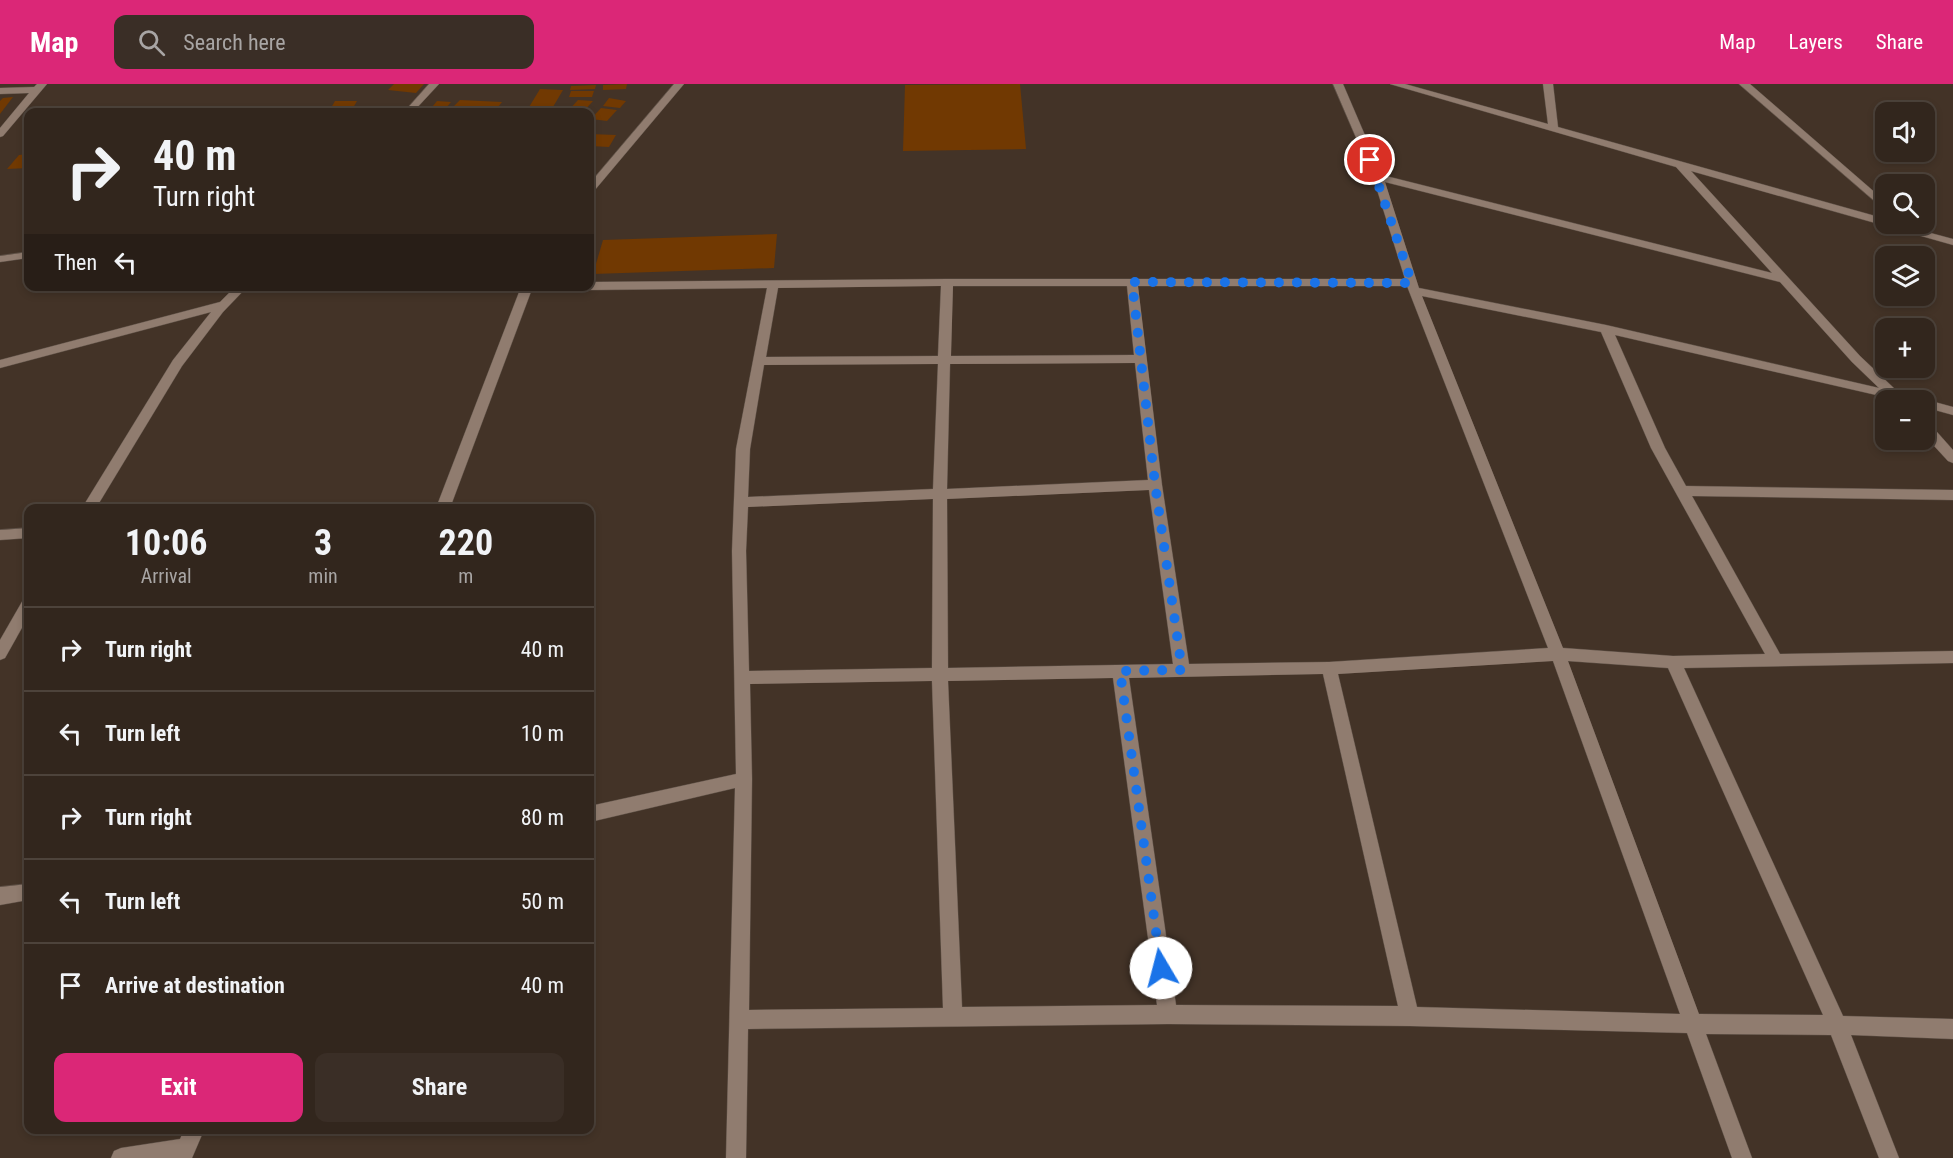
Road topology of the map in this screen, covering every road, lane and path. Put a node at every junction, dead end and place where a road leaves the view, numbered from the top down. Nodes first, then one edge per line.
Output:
1 (434, 84) edge
2 (679, 84) edge
3 (1338, 84) edge
4 (1395, 84) edge
5 (1548, 84) edge
6 (1744, 84) edge
7 (39, 87) edge
8 (0, 91) edge
9 (412, 108) edge
10 (1553, 129) junction
11 (0, 134) edge
12 (1680, 165) junction
13 (1378, 177) junction
14 (594, 184) edge
15 (1875, 198) edge
16 (1875, 220) edge
17 (1928, 234) edge
18 (1953, 242) edge
19 (24, 256) edge
20 (0, 259) edge
21 (1782, 279) junction
22 (947, 282) junction
23 (1132, 282) junction
24 (773, 284) junction
25 (594, 286) edge
26 (1413, 287) junction
27 (237, 291) edge
28 (525, 291) edge
29 (222, 305) junction
30 (1606, 329) junction
31 (1141, 359) junction
32 (945, 360) junction
33 (759, 361) junction
34 (0, 364) edge
35 (1888, 390) edge
36 (1875, 393) edge
37 (1935, 406) edge
38 (1953, 411) edge
39 (1935, 438) edge
40 (1953, 458) edge
41 (1155, 484) junction
42 (1682, 491) junction
43 (940, 494) junction
44 (1953, 495) edge
45 (741, 502) junction
46 (91, 504) edge
47 (445, 504) edge
48 (24, 533) edge
49 (0, 535) edge
50 (24, 611) edge
51 (0, 654) edge
52 (1558, 654) junction
53 (1953, 657) edge
54 (1776, 660) junction
55 (1673, 662) junction
56 (1329, 668) junction
57 (1182, 670) junction
58 (1120, 671) junction
59 (940, 674) junction
60 (743, 678) junction
61 (744, 779) junction
62 (594, 813) edge
63 (24, 893) edge
64 (0, 896) edge
65 (1168, 1014) junction
66 (1410, 1016) junction
67 (953, 1017) junction
68 (739, 1020) junction
69 (1695, 1024) junction
70 (1837, 1025) junction
71 (1953, 1029) edge
72 (187, 1145) edge
73 (120, 1158) edge
74 (736, 1158) edge
75 (1742, 1158) edge
76 (1889, 1158) edge

1 - 9 street
2 - 14 street
3 - 13 street
4 - 10 street
5 - 10 street
6 - 15 street
7 - 8 street
7 - 11 street
10 - 12 street
12 - 16 street
12 - 21 street
13 - 21 street
13 - 26 street
17 - 18 street
19 - 20 street
21 - 35 street
22 - 23 street
22 - 24 street
22 - 32 street
23 - 26 street
23 - 31 street
24 - 25 street
24 - 33 street
26 - 30 street
26 - 52 street
27 - 29 street
28 - 47 street
29 - 34 street
29 - 46 street
30 - 36 street
30 - 42 street
31 - 32 street
31 - 41 street
32 - 33 street
32 - 43 street
33 - 45 street
37 - 38 street
39 - 40 street
41 - 43 street
41 - 57 street
42 - 44 street
42 - 54 street
43 - 45 street
43 - 59 street
45 - 60 street
48 - 49 street
50 - 51 street
52 - 55 street
52 - 56 street
52 - 69 street
53 - 54 street
54 - 55 street
55 - 70 street
56 - 57 street
56 - 66 street
57 - 58 street
58 - 59 street
58 - 65 street
59 - 60 street
59 - 67 street
60 - 61 street
61 - 62 street
61 - 68 street
63 - 64 street
65 - 66 street
65 - 67 street
66 - 69 street
67 - 68 street
68 - 74 street
69 - 70 street
69 - 75 street
70 - 71 street
70 - 76 street
72 - 73 street

